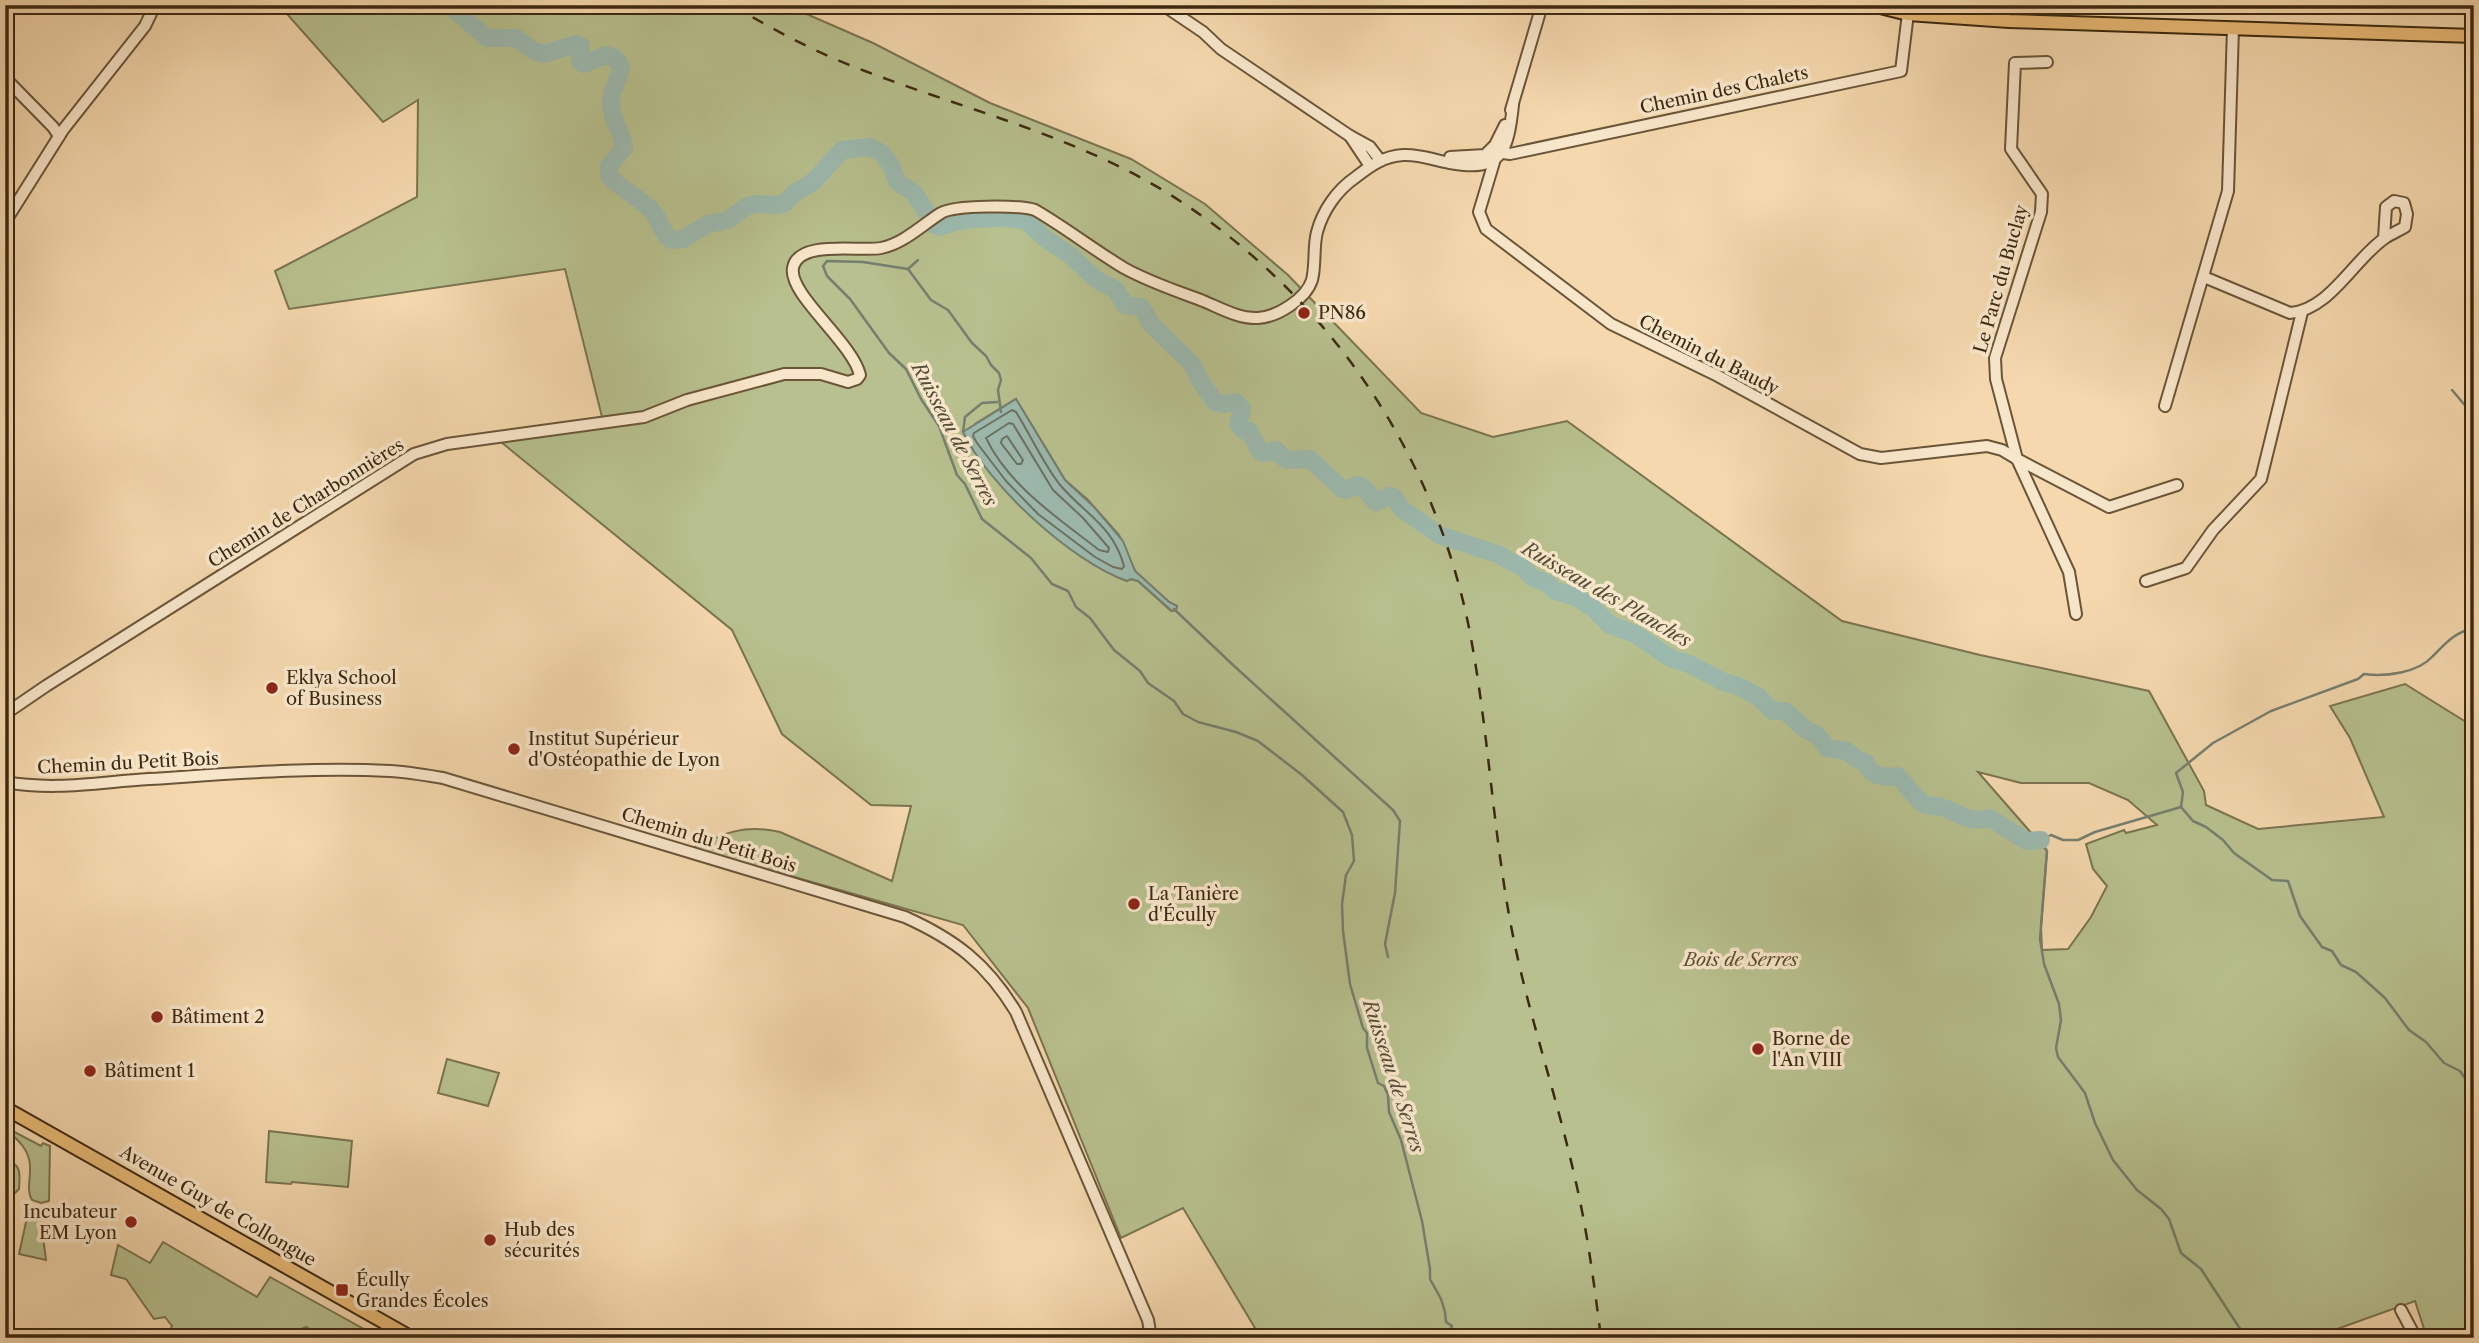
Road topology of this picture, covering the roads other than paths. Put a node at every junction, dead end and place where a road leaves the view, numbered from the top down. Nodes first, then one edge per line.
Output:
1 (155, 5) edge
2 (1163, 5) edge
3 (1542, 5) edge
4 (1872, 5) edge
5 (1909, 9) edge
6 (2233, 28) junction
7 (2474, 36) edge
8 (2047, 62) dead end
9 (5, 78) edge
10 (59, 136) junction
11 (1495, 155) junction
12 (1375, 163) junction
13 (5, 222) edge
14 (2384, 238) dead end
15 (2204, 277) junction
16 (2302, 312) junction
17 (2165, 406) dead end
18 (2017, 459) junction
19 (2177, 485) dead end
20 (2146, 581) dead end
21 (2076, 614) dead end
22 (5, 715) edge
23 (5, 782) edge
24 (5, 1108) edge
25 (2401, 1310) dead end
26 (412, 1338) edge
27 (1150, 1338) edge
28 (2417, 1338) edge

1 - 10 street
2 - 12 street
3 - 11 street, Chemin du Baudy
4 - 5 main road
5 - 6 main road
5 - 11 street, Chemin des Chalets
6 - 7 main road
6 - 15 street
8 - 18 street, Le Parc du Buclay
9 - 10 street
10 - 13 street
11 - 12 street, Chemin des Chalets
11 - 18 street, Chemin du Baudy
12 - 22 street, Chemin de Charbonnières
14 - 16 street
15 - 16 street
15 - 17 street
16 - 20 street
18 - 19 street, Chemin du Baudy
18 - 21 street
23 - 27 street, Chemin du Petit Bois
24 - 26 main road, Avenue Guy de Collongue
25 - 28 street

